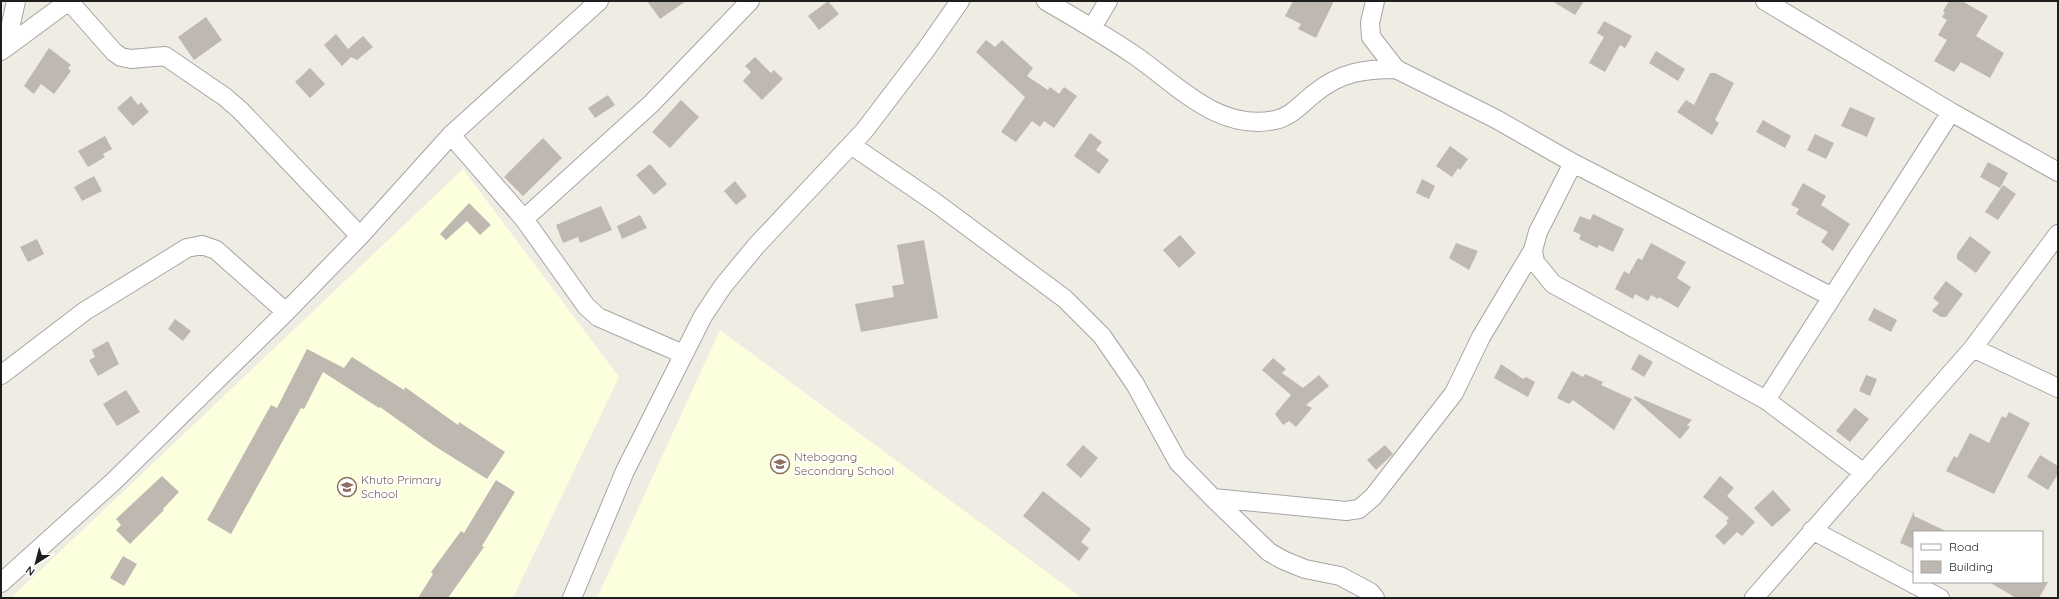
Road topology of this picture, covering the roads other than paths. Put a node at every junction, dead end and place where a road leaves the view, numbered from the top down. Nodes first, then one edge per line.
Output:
1 (16, 1) edge
2 (69, 1) edge
3 (599, 1) edge
4 (750, 1) edge
5 (960, 1) edge
6 (1046, 1) edge
7 (1108, 1) edge
8 (1375, 1) edge
9 (1765, 1) edge
10 (1092, 28) junction
11 (4, 49) edge
12 (1396, 69) junction
13 (1951, 112) junction
14 (451, 136) junction
15 (851, 145) junction
16 (1573, 163) junction
17 (2058, 172) edge
18 (524, 219) junction
19 (2058, 234) edge
20 (360, 236) junction
21 (1533, 250) junction
22 (1832, 297) junction
23 (286, 312) junction
24 (1973, 348) junction
25 (683, 354) junction
26 (1, 376) edge
27 (2058, 388) edge
28 (1766, 400) junction
29 (1864, 474) junction
30 (1213, 498) junction
31 (1812, 530) junction
32 (1, 583) edge
33 (572, 598) edge
34 (1375, 598) edge
35 (1754, 598) edge
36 (1940, 598) edge

1 - 11 street
2 - 11 street
2 - 20 street
3 - 14 street
4 - 18 street
5 - 15 street
6 - 10 street
7 - 10 street
8 - 12 street
9 - 13 street
10 - 12 street
12 - 16 street
13 - 17 street
13 - 22 street
14 - 18 street
14 - 20 street
15 - 25 street
15 - 30 street
16 - 21 street
16 - 22 street
18 - 25 street
19 - 24 street
20 - 23 street
21 - 28 street
21 - 30 street
22 - 28 street
23 - 26 street
23 - 32 street
24 - 27 street
24 - 29 street
25 - 33 street
28 - 29 street
29 - 31 street
30 - 34 street
31 - 35 street
31 - 36 street

